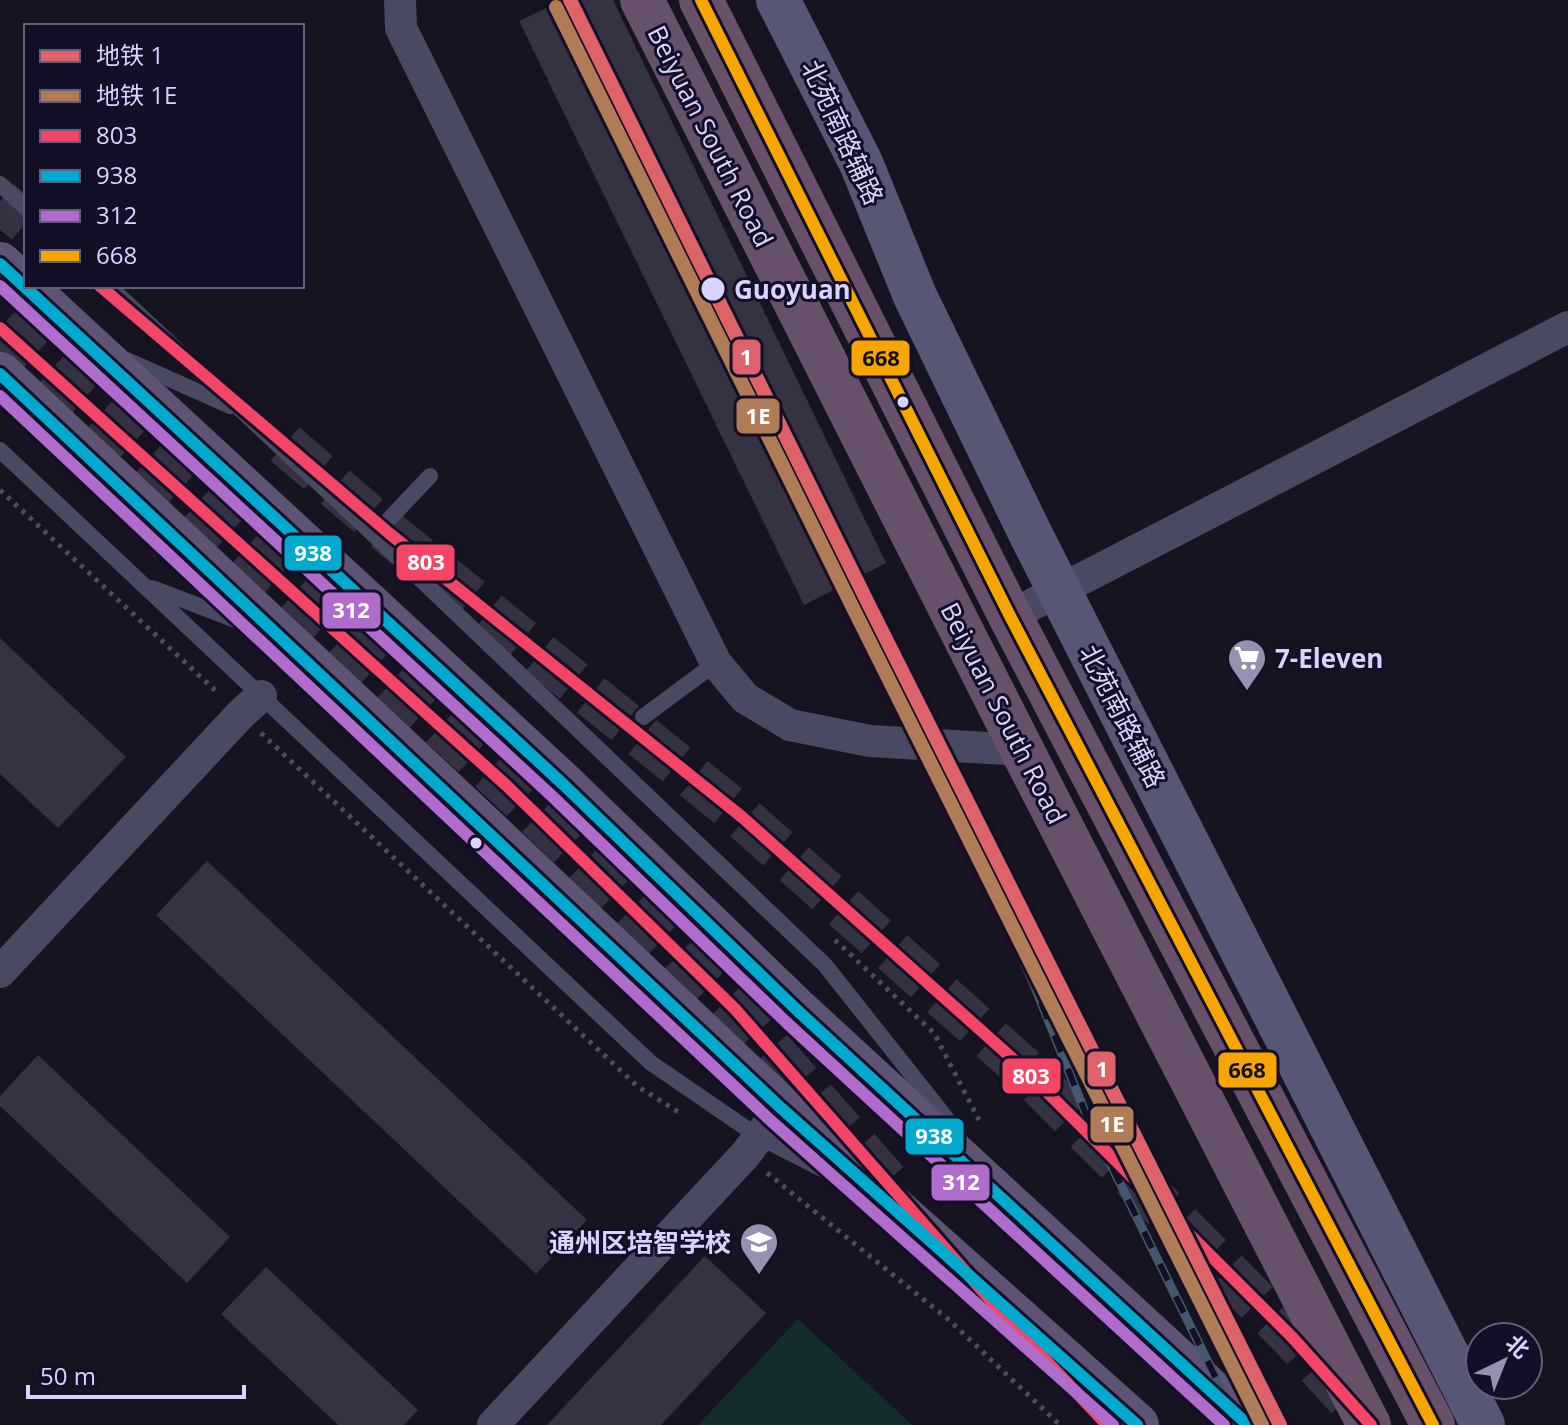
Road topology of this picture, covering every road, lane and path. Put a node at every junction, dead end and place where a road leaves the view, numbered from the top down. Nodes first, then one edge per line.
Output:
1 (400, 0) edge
2 (642, 0) edge
3 (701, 0) edge
4 (778, 0) edge
5 (0, 184) edge
6 (24, 206) edge
7 (0, 264) edge
8 (24, 286) edge
9 (26, 288) edge
10 (111, 288) edge
11 (1568, 327) edge
12 (84, 341) junction
13 (0, 374) edge
14 (243, 412) junction
15 (0, 450) edge
16 (430, 476) dead end
17 (374, 535) junction
18 (143, 584) junction
19 (1059, 591) junction
20 (1010, 616) junction
21 (283, 639) junction
22 (716, 663) junction
23 (261, 696) junction
24 (643, 717) dead end
25 (1022, 750) junction
26 (0, 972) edge
27 (770, 1123) junction
28 (1034, 1228) junction
29 (493, 1425) edge
30 (1137, 1425) edge
31 (1248, 1425) edge
32 (1369, 1425) edge
33 (1433, 1425) edge
34 (1483, 1425) edge

1 - 22 street
2 - 25 highway, Beiyuan South Road
3 - 20 highway, Beiyuan South Road
4 - 19 street, 北苑南路辅路
5 - 6 lane
7 - 8 main road
9 - 12 main road
10 - 14 lane
11 - 19 street
12 - 14 lane
12 - 28 main road
13 - 21 main road
14 - 17 lane
15 - 18 lane
16 - 17 lane
17 - 28 lane
18 - 21 lane
18 - 23 lane
19 - 20 street
19 - 34 street, 北苑南路辅路
20 - 33 highway, Beiyuan South Road
21 - 27 main road
22 - 24 lane
22 - 25 street
23 - 26 street
23 - 27 lane
25 - 32 highway, Beiyuan South Road
27 - 29 street
27 - 30 main road
28 - 31 main road

